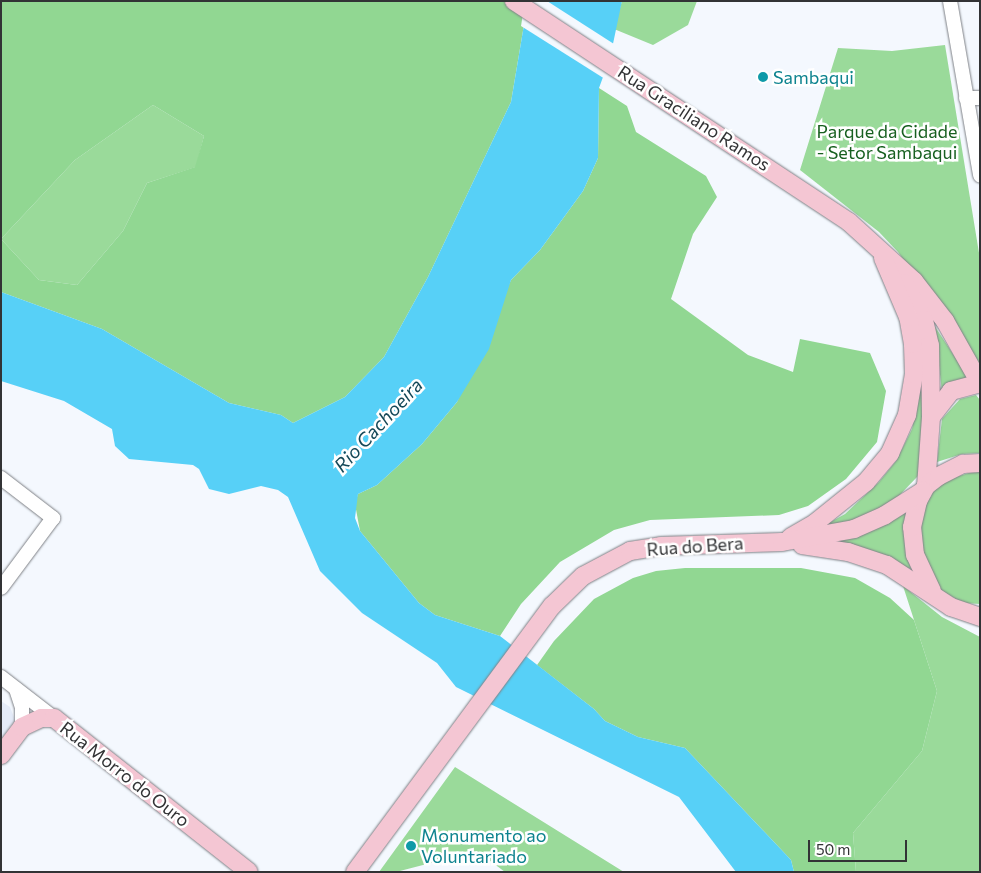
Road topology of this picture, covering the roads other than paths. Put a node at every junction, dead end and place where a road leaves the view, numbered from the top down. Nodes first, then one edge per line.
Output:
1 (514, 1) edge
2 (950, 1) edge
3 (973, 98) edge
4 (980, 175) edge
5 (870, 240) junction
6 (883, 258) junction
7 (980, 383) edge
8 (931, 417) junction
9 (980, 463) edge
10 (1, 478) edge
11 (924, 489) junction
12 (782, 542) junction
13 (1, 588) edge
14 (936, 597) junction
15 (972, 615) edge
16 (980, 624) edge
17 (1, 677) edge
18 (16, 689) junction
19 (54, 718) junction
20 (22, 727) junction
21 (1, 755) edge
22 (250, 872) edge
23 (355, 872) edge

1 - 5 main road, Rua Graciliano Ramos
2 - 3 street
3 - 4 street
5 - 6 main road, Rua Graciliano Ramos
5 - 7 main road, Rua Graciliano Ramos
6 - 8 main road, Rua Graciliano Ramos
6 - 12 main road
7 - 8 main road
8 - 11 main road, Rua Graciliano Ramos
9 - 11 main road, Rua do Bera
10 - 13 street
11 - 12 main road, Rua do Bera
11 - 14 main road, Rua Graciliano Ramos
12 - 14 main road, Rua do Bera
12 - 23 main road, Rua do Bera
14 - 15 main road, Rua do Bera
15 - 16 main road, Rua do Bera
17 - 18 street, Rua Morro do Ouro
18 - 19 street, Rua Morro do Ouro
18 - 20 street
19 - 20 main road
19 - 22 main road, Rua Morro do Ouro
20 - 21 main road

